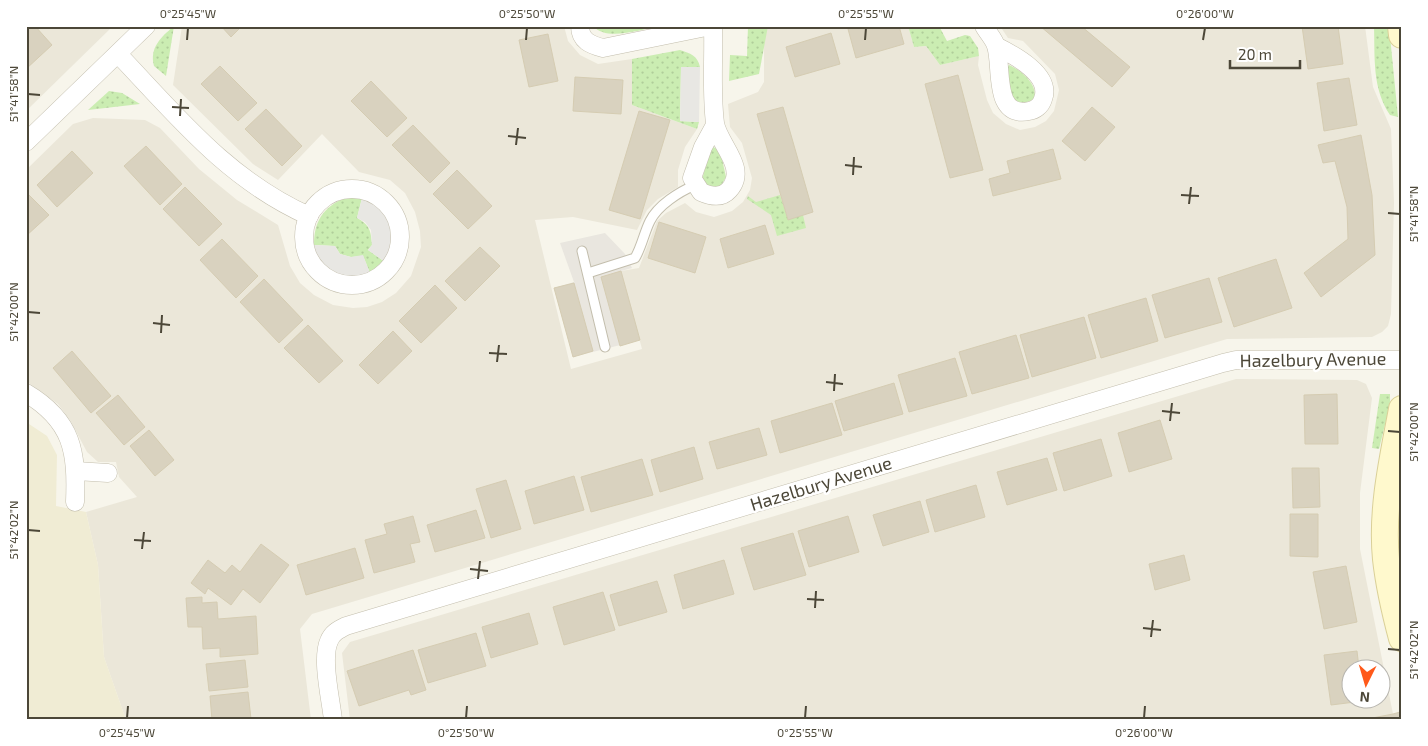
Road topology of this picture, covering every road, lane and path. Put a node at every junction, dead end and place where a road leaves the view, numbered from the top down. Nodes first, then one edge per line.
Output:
1 (146, 26) edge
2 (580, 26) edge
3 (712, 26) edge
4 (984, 26) edge
5 (1401, 26) edge
6 (1402, 35) edge
7 (996, 46) dead end
8 (118, 54) junction
9 (715, 125) junction
10 (26, 142) edge
11 (695, 185) junction
12 (309, 216) junction
13 (582, 251) dead end
14 (588, 273) junction
15 (606, 347) dead end
16 (1402, 360) edge
17 (26, 393) edge
18 (1402, 410) edge
19 (76, 471) junction
20 (108, 473) dead end
21 (75, 502) dead end
22 (1402, 638) edge
23 (333, 720) edge

1 - 8 street
2 - 3 street
3 - 9 street
4 - 7 street
5 - 6 street
8 - 10 street
8 - 12 street
9 - 11 street
9 - 11 street
11 - 14 lane
12 - 12 street
13 - 14 lane
14 - 15 lane
16 - 23 street, Hazelbury Avenue
17 - 19 street
18 - 22 street
19 - 20 street
19 - 21 street

